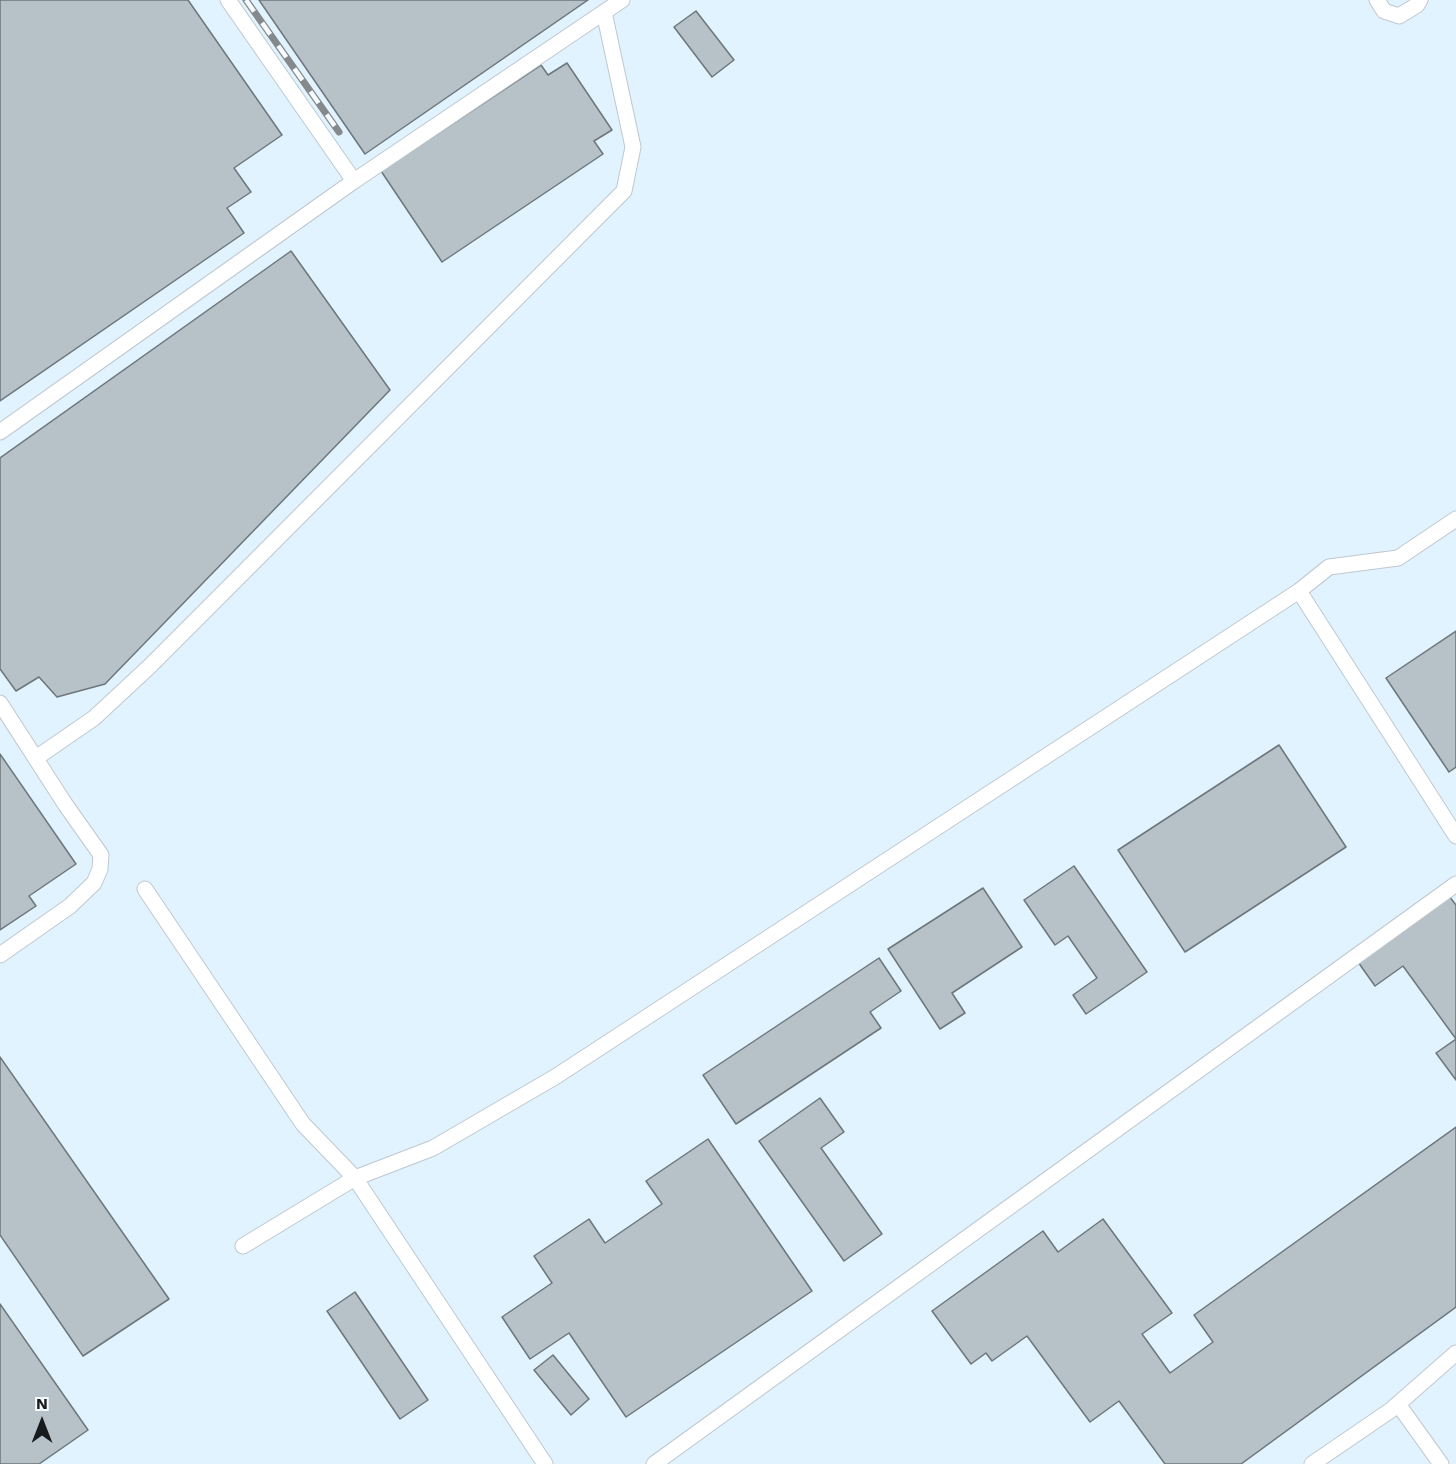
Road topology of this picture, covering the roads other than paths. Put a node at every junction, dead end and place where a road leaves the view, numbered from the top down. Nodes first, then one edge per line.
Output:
1 (228, 0) edge
2 (622, 0) edge
3 (1377, 0) edge
4 (1420, 0) edge
5 (604, 12) junction
6 (354, 181) junction
7 (0, 432) edge
8 (1456, 519) edge
9 (1299, 591) junction
10 (0, 703) edge
11 (36, 758) junction
12 (1456, 836) edge
13 (1456, 884) edge
14 (145, 889) dead end
15 (0, 955) edge
16 (355, 1178) junction
17 (243, 1246) dead end
18 (1456, 1353) edge
19 (1398, 1404) junction
20 (545, 1464) edge
21 (654, 1464) edge
22 (1312, 1464) edge
23 (1441, 1464) edge

1 - 6 lane
2 - 5 lane
3 - 4 lane
5 - 6 lane
5 - 11 lane
6 - 7 lane
8 - 9 lane
9 - 12 lane
9 - 16 lane
10 - 11 lane
11 - 15 lane
13 - 21 lane
14 - 16 lane
16 - 17 lane
16 - 20 lane
18 - 19 lane
19 - 22 lane
19 - 23 lane

